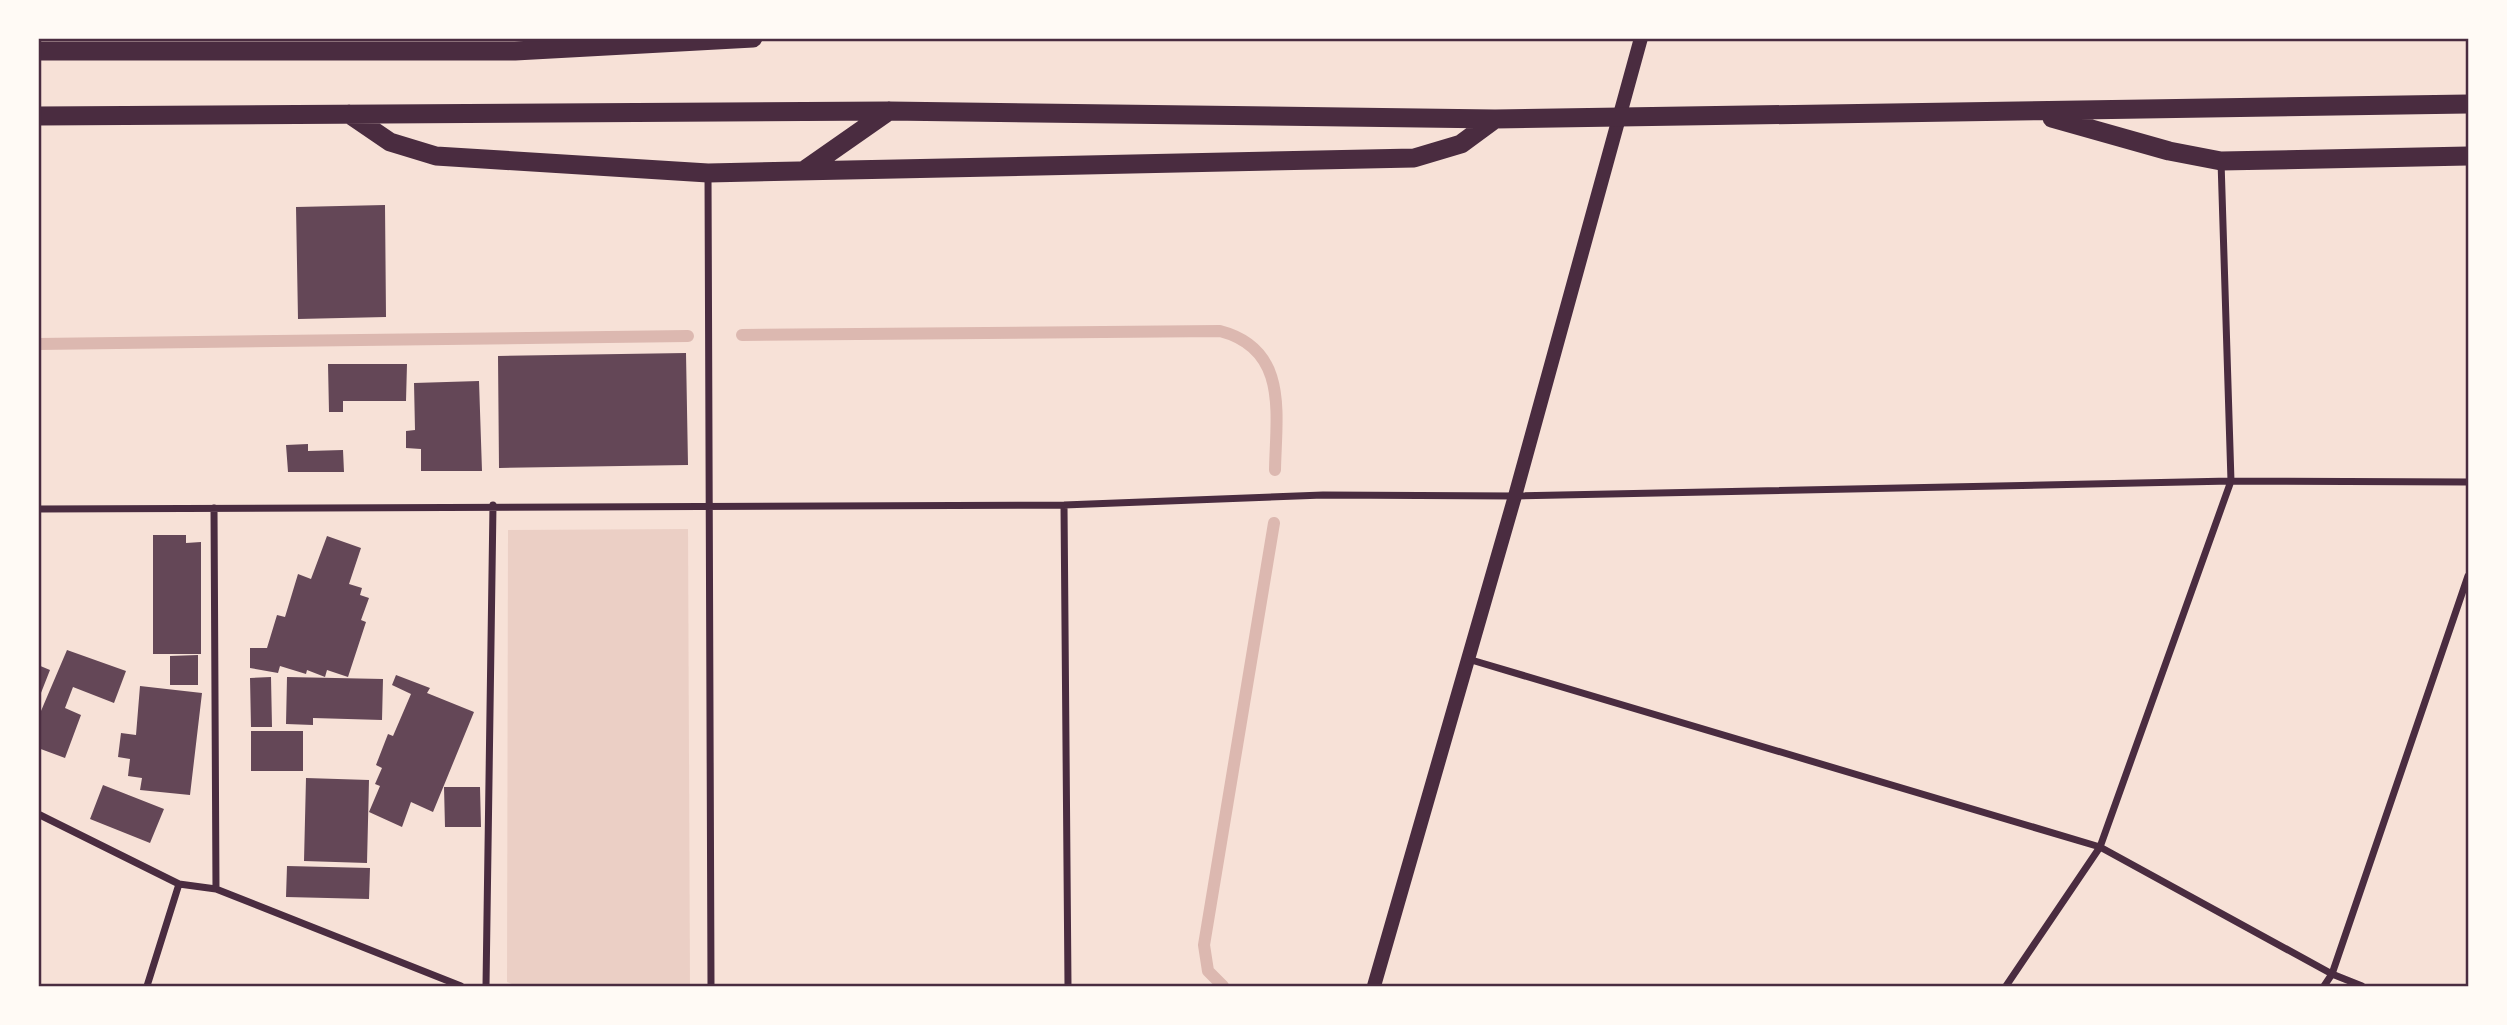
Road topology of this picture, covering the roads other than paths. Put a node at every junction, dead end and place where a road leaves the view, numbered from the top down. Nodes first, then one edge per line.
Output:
1 (533, 38) edge
2 (753, 38) edge
3 (1641, 38) edge
4 (38, 51) edge
5 (515, 51) junction
6 (2469, 104) edge
7 (889, 111) junction
8 (2022, 111) junction
9 (349, 114) junction
10 (38, 116) edge
11 (1619, 117) junction
12 (1495, 118) junction
13 (2469, 156) edge
14 (2221, 161) junction
15 (806, 169) junction
16 (708, 173) junction
17 (2231, 481) junction
18 (2469, 482) edge
19 (1515, 496) junction
20 (493, 505) junction
21 (709, 505) junction
22 (1065, 505) junction
23 (214, 508) junction
24 (38, 509) edge
25 (2469, 576) edge
26 (1468, 659) junction
27 (38, 814) edge
28 (2101, 847) junction
29 (179, 884) junction
30 (216, 888) junction
31 (2332, 974) junction
32 (147, 986) edge
33 (461, 986) edge
34 (486, 986) edge
35 (711, 986) edge
36 (1068, 986) edge
37 (1374, 986) edge
38 (2006, 986) edge
39 (2324, 986) edge
40 (2362, 986) edge

1 - 5 highway
2 - 5 highway
3 - 11 main road
4 - 5 highway
6 - 8 highway
7 - 9 highway
7 - 12 highway
7 - 15 highway
8 - 11 highway
8 - 14 highway
9 - 10 highway
9 - 16 highway
11 - 12 highway
11 - 19 main road
12 - 15 highway
13 - 14 highway
14 - 17 street
15 - 16 highway
16 - 21 street
17 - 18 street
17 - 19 street
17 - 28 street
19 - 22 street
19 - 26 main road
20 - 21 street
20 - 23 street
20 - 34 street
21 - 22 street
21 - 35 street
22 - 36 street
23 - 24 street
23 - 30 street
25 - 31 street
26 - 28 street
26 - 37 main road
27 - 29 street
28 - 31 street
28 - 38 street
29 - 30 street
29 - 32 street
30 - 33 street
31 - 39 street
31 - 40 street

